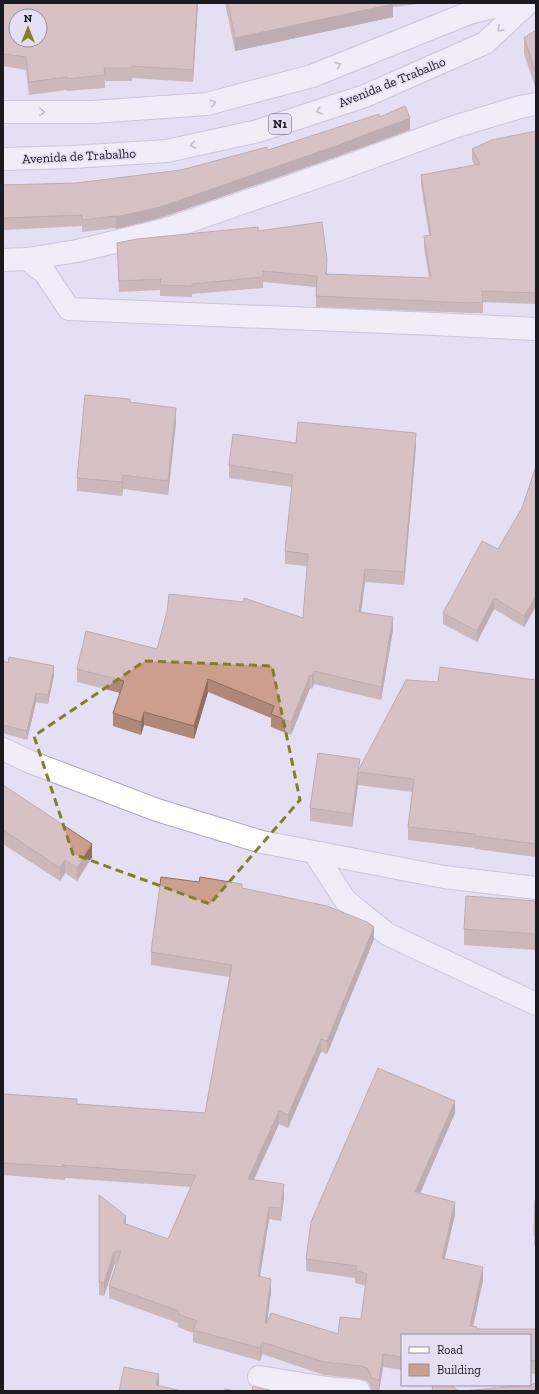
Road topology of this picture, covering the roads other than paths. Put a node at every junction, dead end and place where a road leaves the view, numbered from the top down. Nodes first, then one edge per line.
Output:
1 (509, 3) edge
2 (528, 3) edge
3 (536, 104) edge
4 (3, 112) edge
5 (3, 159) edge
6 (27, 259) junction
7 (3, 260) edge
8 (536, 329) edge
9 (3, 749) edge
10 (314, 852) junction
11 (536, 888) edge
12 (536, 1004) edge
13 (259, 1377) dead end
14 (359, 1391) edge

4 -> 1 main road
2 -> 5 main road, Avenida de Trabalho / N1
3 - 6 main road
6 - 7 main road
6 - 8 main road
9 - 10 main road
10 - 11 main road
10 - 12 main road
13 - 14 main road

